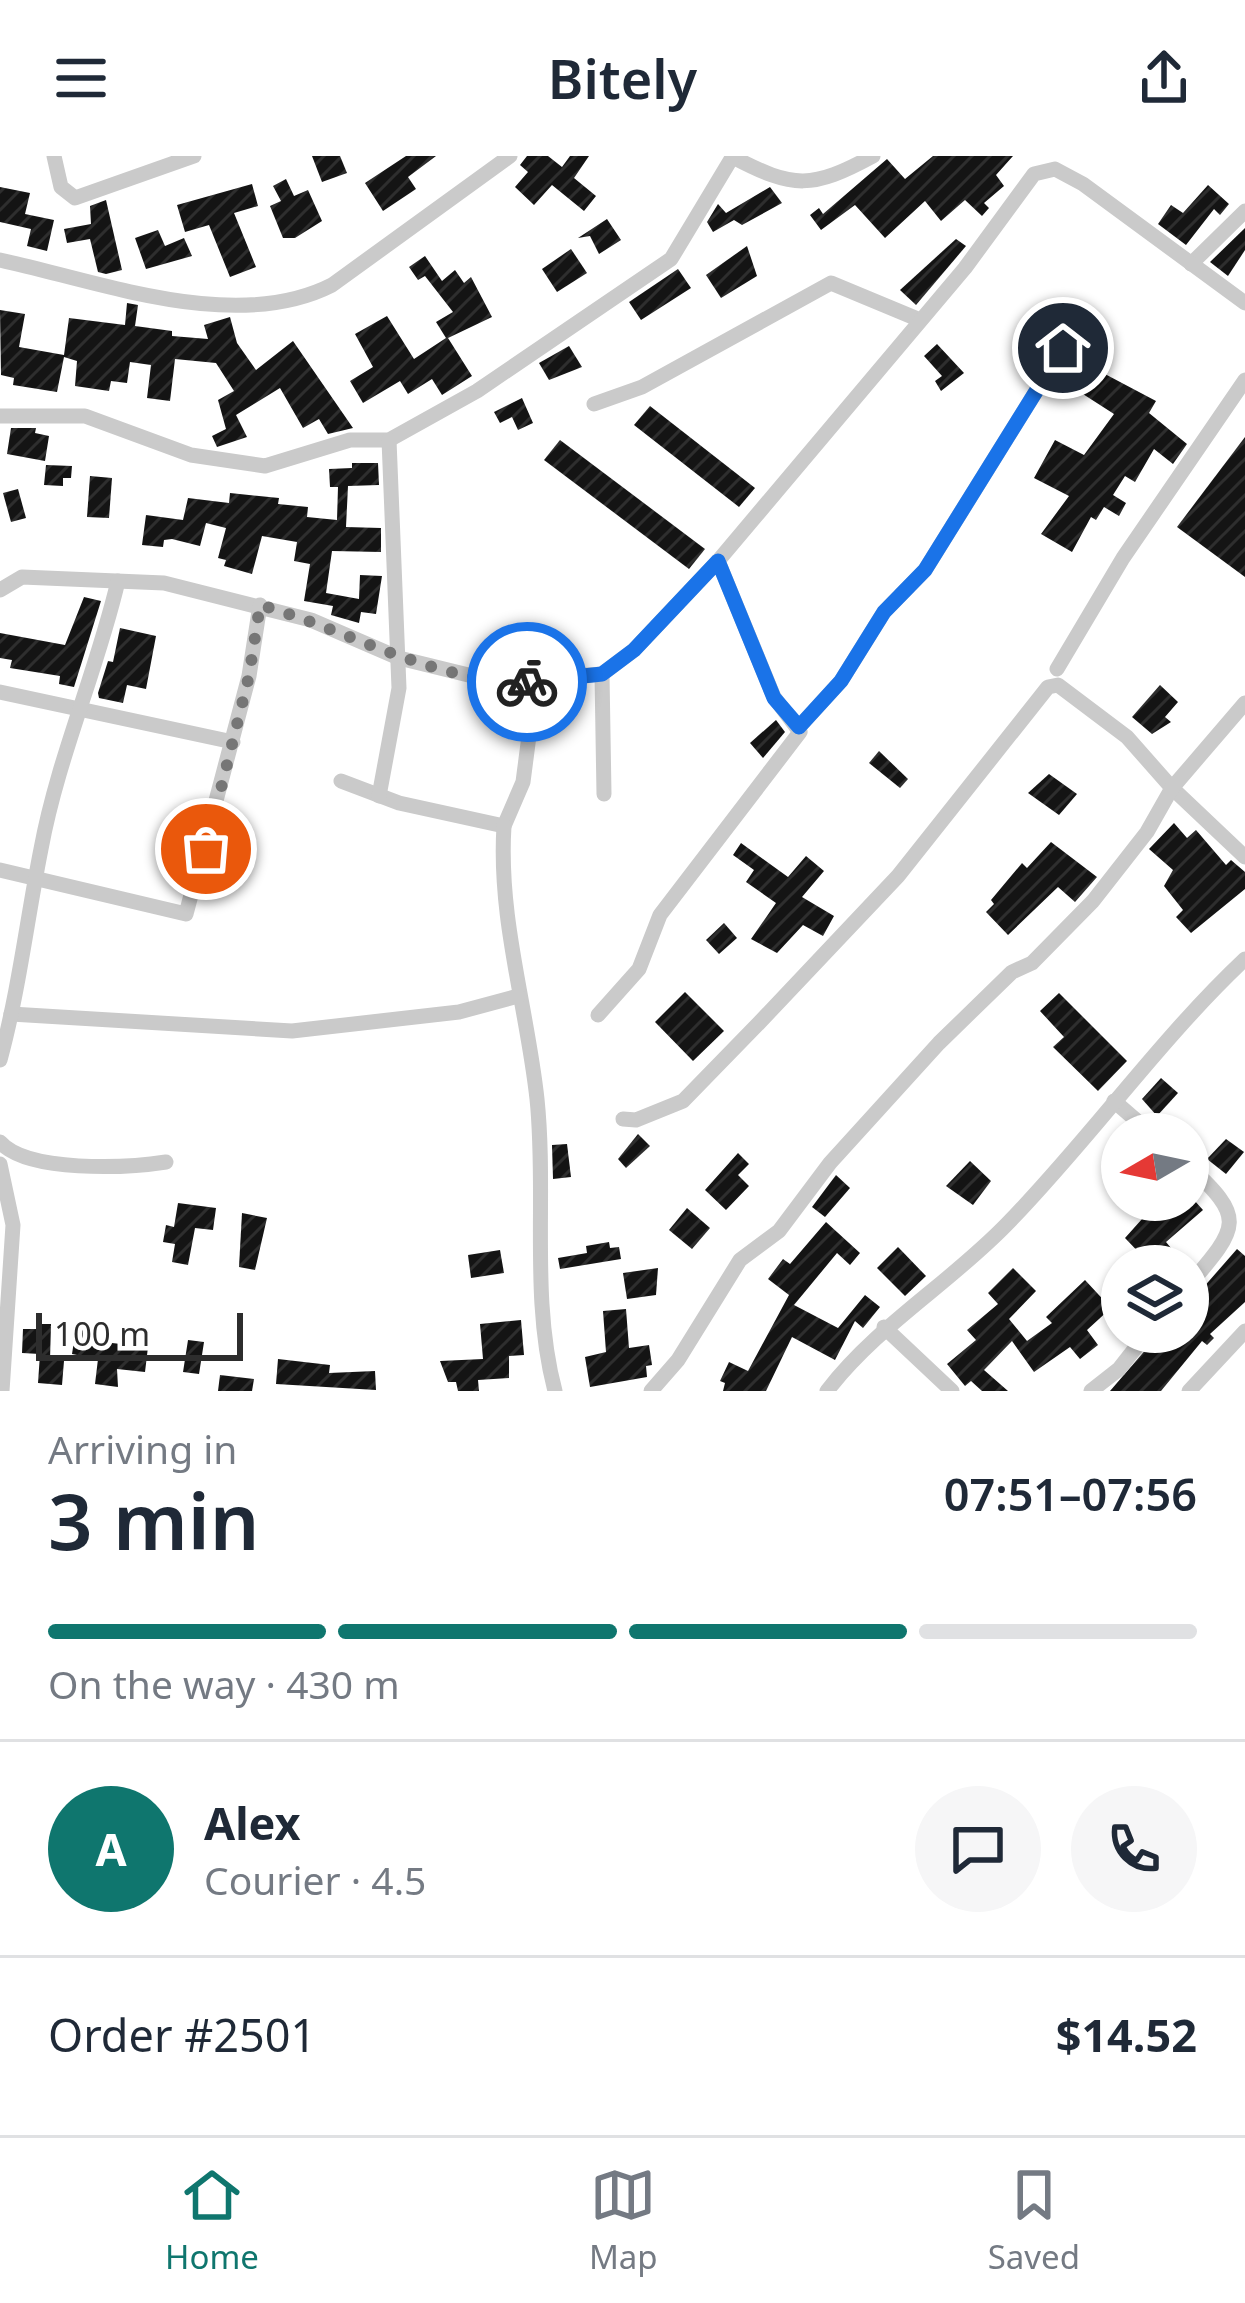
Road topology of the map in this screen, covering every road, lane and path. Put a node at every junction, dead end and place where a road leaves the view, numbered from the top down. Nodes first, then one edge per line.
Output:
1 (54, 156) edge
2 (194, 156) edge
3 (510, 156) edge
4 (873, 156) edge
5 (733, 157) edge
6 (1245, 211) edge
7 (0, 260) edge
8 (1191, 264) junction
9 (1245, 302) edge
10 (920, 320) junction
11 (1063, 348) dead end
12 (1245, 380) edge
13 (594, 404) dead end
14 (0, 416) edge
15 (389, 440) junction
16 (718, 561) junction
17 (118, 581) junction
18 (0, 590) edge
19 (260, 605) junction
20 (399, 658) junction
21 (1057, 669) dead end
22 (602, 674) junction
23 (536, 682) junction
24 (0, 692) edge
25 (1245, 703) edge
26 (76, 709) junction
27 (799, 727) junction
28 (233, 742) junction
29 (341, 782) dead end
30 (1172, 788) junction
31 (604, 794) dead end
32 (379, 796) junction
33 (504, 826) junction
34 (1245, 857) edge
35 (0, 870) edge
36 (37, 881) junction
37 (1245, 959) edge
38 (518, 996) junction
39 (10, 1014) junction
40 (598, 1015) dead end
41 (0, 1060) edge
42 (1114, 1101) junction
43 (1128, 1113) edge
44 (623, 1119) dead end
45 (0, 1142) edge
46 (166, 1162) dead end
47 (0, 1164) edge
48 (1209, 1183) edge
49 (1239, 1219) edge
50 (1209, 1257) edge
51 (4, 1287) edge
52 (884, 1327) junction
53 (1245, 1331) edge
54 (1132, 1353) edge
55 (2, 1391) edge
56 (555, 1391) edge
57 (651, 1391) edge
58 (826, 1391) edge
59 (952, 1391) edge
60 (1091, 1391) edge
61 (1189, 1391) edge

1 - 2 street
3 - 7 street
4 - 5 street
5 - 15 street
6 - 8 street
8 - 9 street
8 - 10 street
10 - 13 street
10 - 16 street
11 - 27 street
12 - 21 street
14 - 15 street
15 - 20 street
16 - 22 street
16 - 27 street
17 - 18 street
17 - 19 street
17 - 26 street
19 - 20 street
19 - 28 street
20 - 23 street
20 - 32 street
22 - 23 street
22 - 31 street
23 - 33 street
24 - 26 street
25 - 30 street
26 - 28 street
26 - 36 street
27 - 40 street
28 - 36 street
29 - 32 street
30 - 34 street
30 - 44 street
30 - 57 street
32 - 33 street
33 - 38 street
35 - 36 street
36 - 39 street
37 - 42 street
38 - 39 street
38 - 56 street
39 - 41 street
42 - 43 street
42 - 52 street
45 - 46 street
47 - 51 street
48 - 49 street
49 - 50 street
51 - 55 street
52 - 58 street
52 - 59 street
53 - 61 street
54 - 60 street

